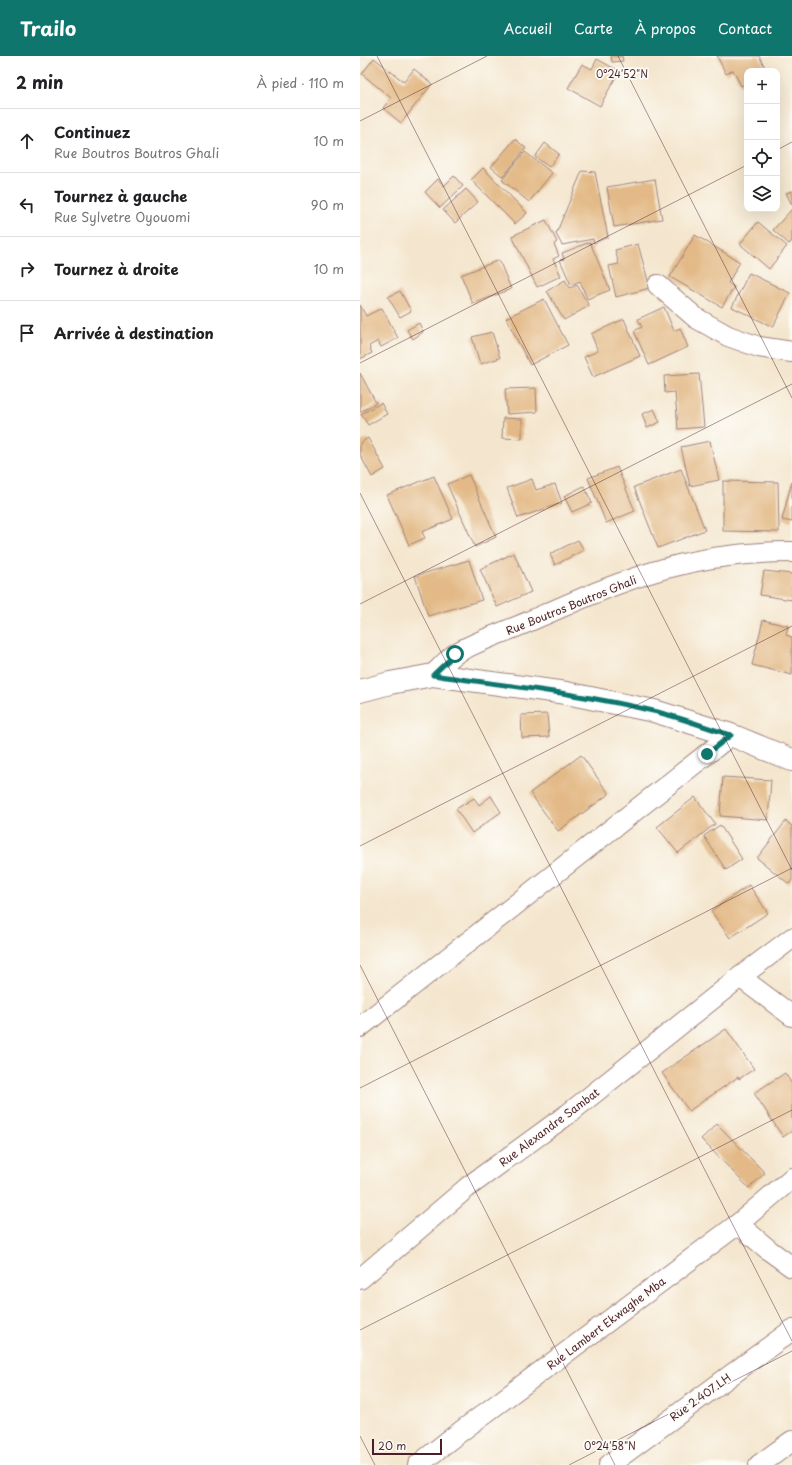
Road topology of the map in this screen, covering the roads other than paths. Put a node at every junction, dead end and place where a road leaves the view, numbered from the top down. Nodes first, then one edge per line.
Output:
1 (658, 285) dead end
2 (792, 352) edge
3 (792, 552) edge
4 (433, 675) junction
5 (360, 690) edge
6 (731, 735) junction
7 (792, 760) edge
8 (792, 938) edge
9 (740, 977) junction
10 (792, 1016) edge
11 (360, 1028) edge
12 (792, 1178) edge
13 (738, 1224) junction
14 (792, 1267) edge
15 (360, 1279) edge
16 (792, 1330) edge
17 (792, 1441) edge
18 (418, 1465) edge
19 (609, 1465) edge
20 (759, 1465) edge

1 - 2 street
3 - 4 street, Rue Boutros Boutros Ghali
4 - 5 street
4 - 6 street
6 - 7 street
6 - 11 street
8 - 9 street
9 - 10 street
9 - 15 street, Rue Alexandre Sambat
12 - 13 street, Rue Lambert Ekwaghe Mba
13 - 14 street
13 - 18 street, Rue Lambert Ekwaghe Mba
16 - 19 street, Rue 2.407.LH
17 - 20 street

